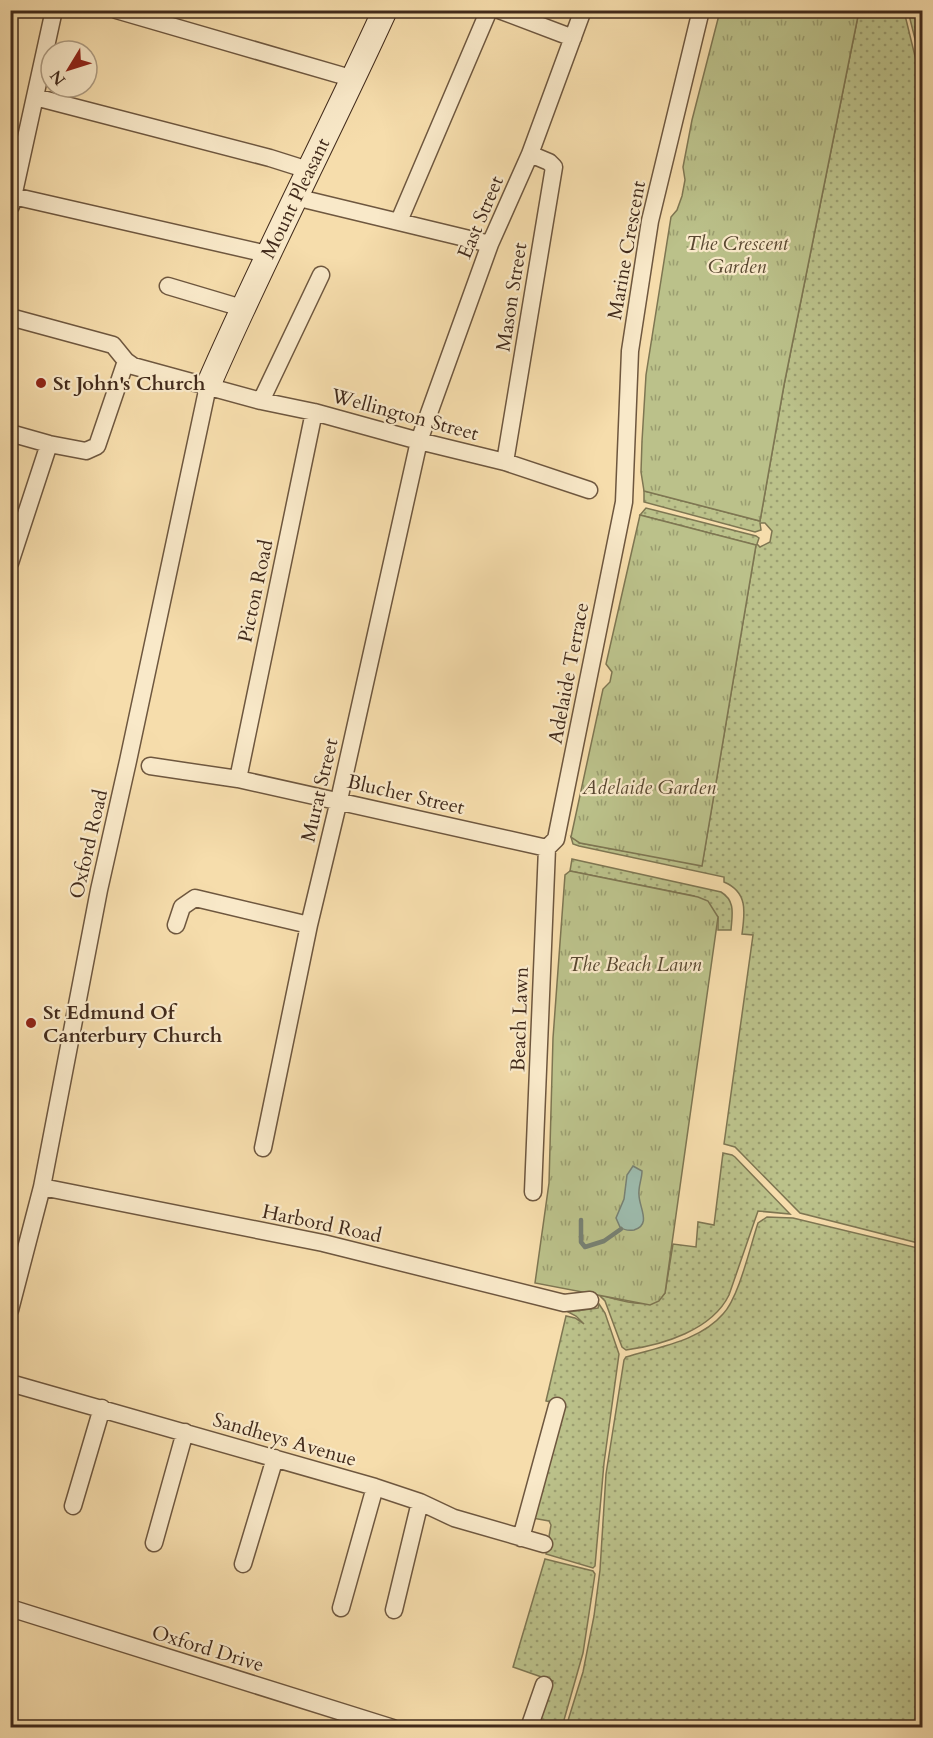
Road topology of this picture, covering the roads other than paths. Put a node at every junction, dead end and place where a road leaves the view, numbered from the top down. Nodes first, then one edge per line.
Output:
1 (54, 10) edge
2 (116, 10) edge
3 (385, 10) edge
4 (489, 10) edge
5 (499, 10) edge
6 (583, 10) edge
7 (701, 10) edge
8 (573, 38) junction
9 (354, 79) junction
10 (35, 98) junction
11 (530, 154) junction
12 (308, 170) junction
13 (295, 197) junction
14 (12, 201) edge
15 (399, 221) junction
16 (490, 244) junction
17 (267, 254) junction
18 (321, 274) dead end
19 (168, 286) dead end
20 (242, 308) junction
21 (10, 318) edge
22 (126, 361) junction
23 (208, 386) junction
24 (261, 401) junction
25 (314, 412) junction
26 (10, 433) edge
27 (419, 441) junction
28 (49, 444) junction
29 (505, 462) junction
30 (589, 490) dead end
31 (624, 502) joint
32 (12, 556) edge
33 (150, 765) dead end
34 (238, 778) junction
35 (339, 800) junction
36 (547, 848) junction
37 (176, 925) dead end
38 (309, 925) junction
39 (263, 1148) dead end
40 (42, 1187) junction
41 (534, 1192) dead end
42 (14, 1284) edge
43 (590, 1300) dead end
44 (10, 1310) edge
45 (10, 1383) edge
46 (557, 1406) dead end
47 (102, 1408) junction
48 (185, 1432) junction
49 (275, 1458) junction
50 (375, 1487) junction
51 (420, 1502) junction
52 (73, 1506) dead end
53 (521, 1538) junction
54 (154, 1543) dead end
55 (544, 1544) dead end
56 (243, 1564) dead end
57 (10, 1608) edge
58 (340, 1608) dead end
59 (394, 1610) dead end
60 (544, 1685) dead end
61 (393, 1728) edge
62 (530, 1728) edge

1 - 10 street
2 - 9 street
3 - 9 street, Mount Pleasant
4 - 15 street
5 - 8 street
6 - 8 street, East Street
7 - 31 street, Marine Crescent
8 - 11 street, East Street
9 - 12 street, Mount Pleasant
10 - 12 street
10 - 14 street
11 - 16 street, East Street
11 - 29 street, Mason Street
12 - 13 street, Mount Pleasant
13 - 15 street
13 - 17 street, Mount Pleasant
14 - 17 street
15 - 16 street
16 - 27 street, East Street
17 - 20 street, Mount Pleasant
18 - 24 street
19 - 20 street
20 - 23 street, Mount Pleasant
21 - 22 street, Wellington Street
22 - 23 street, Wellington Street
22 - 28 street
23 - 24 street, Wellington Street
23 - 40 street, Oxford Road
24 - 25 street, Wellington Street
25 - 27 street, Wellington Street
25 - 34 street, Picton Road
26 - 28 street
27 - 29 street, Wellington Street
27 - 35 street, Murat Street
28 - 32 street
29 - 30 street, Wellington Street
31 - 36 street, Adelaide Terrace
33 - 34 street, Blucher Street
34 - 35 street, Blucher Street
35 - 36 street, Blucher Street
35 - 38 street, Murat Street
36 - 41 street, Beach Lawn
37 - 38 street
38 - 39 street, Murat Street
40 - 42 street, Oxford Road
40 - 43 street, Harbord Road
42 - 44 street, Oxford Road
45 - 47 street, Sandheys Avenue
46 - 53 street
47 - 48 street, Sandheys Avenue
47 - 52 street
48 - 49 street, Sandheys Avenue
48 - 54 street
49 - 50 street, Sandheys Avenue
49 - 56 street
50 - 51 street, Sandheys Avenue
50 - 58 street
51 - 53 street, Sandheys Avenue
51 - 59 street
53 - 55 street, Sandheys Avenue
57 - 61 street, Oxford Drive
60 - 62 street

